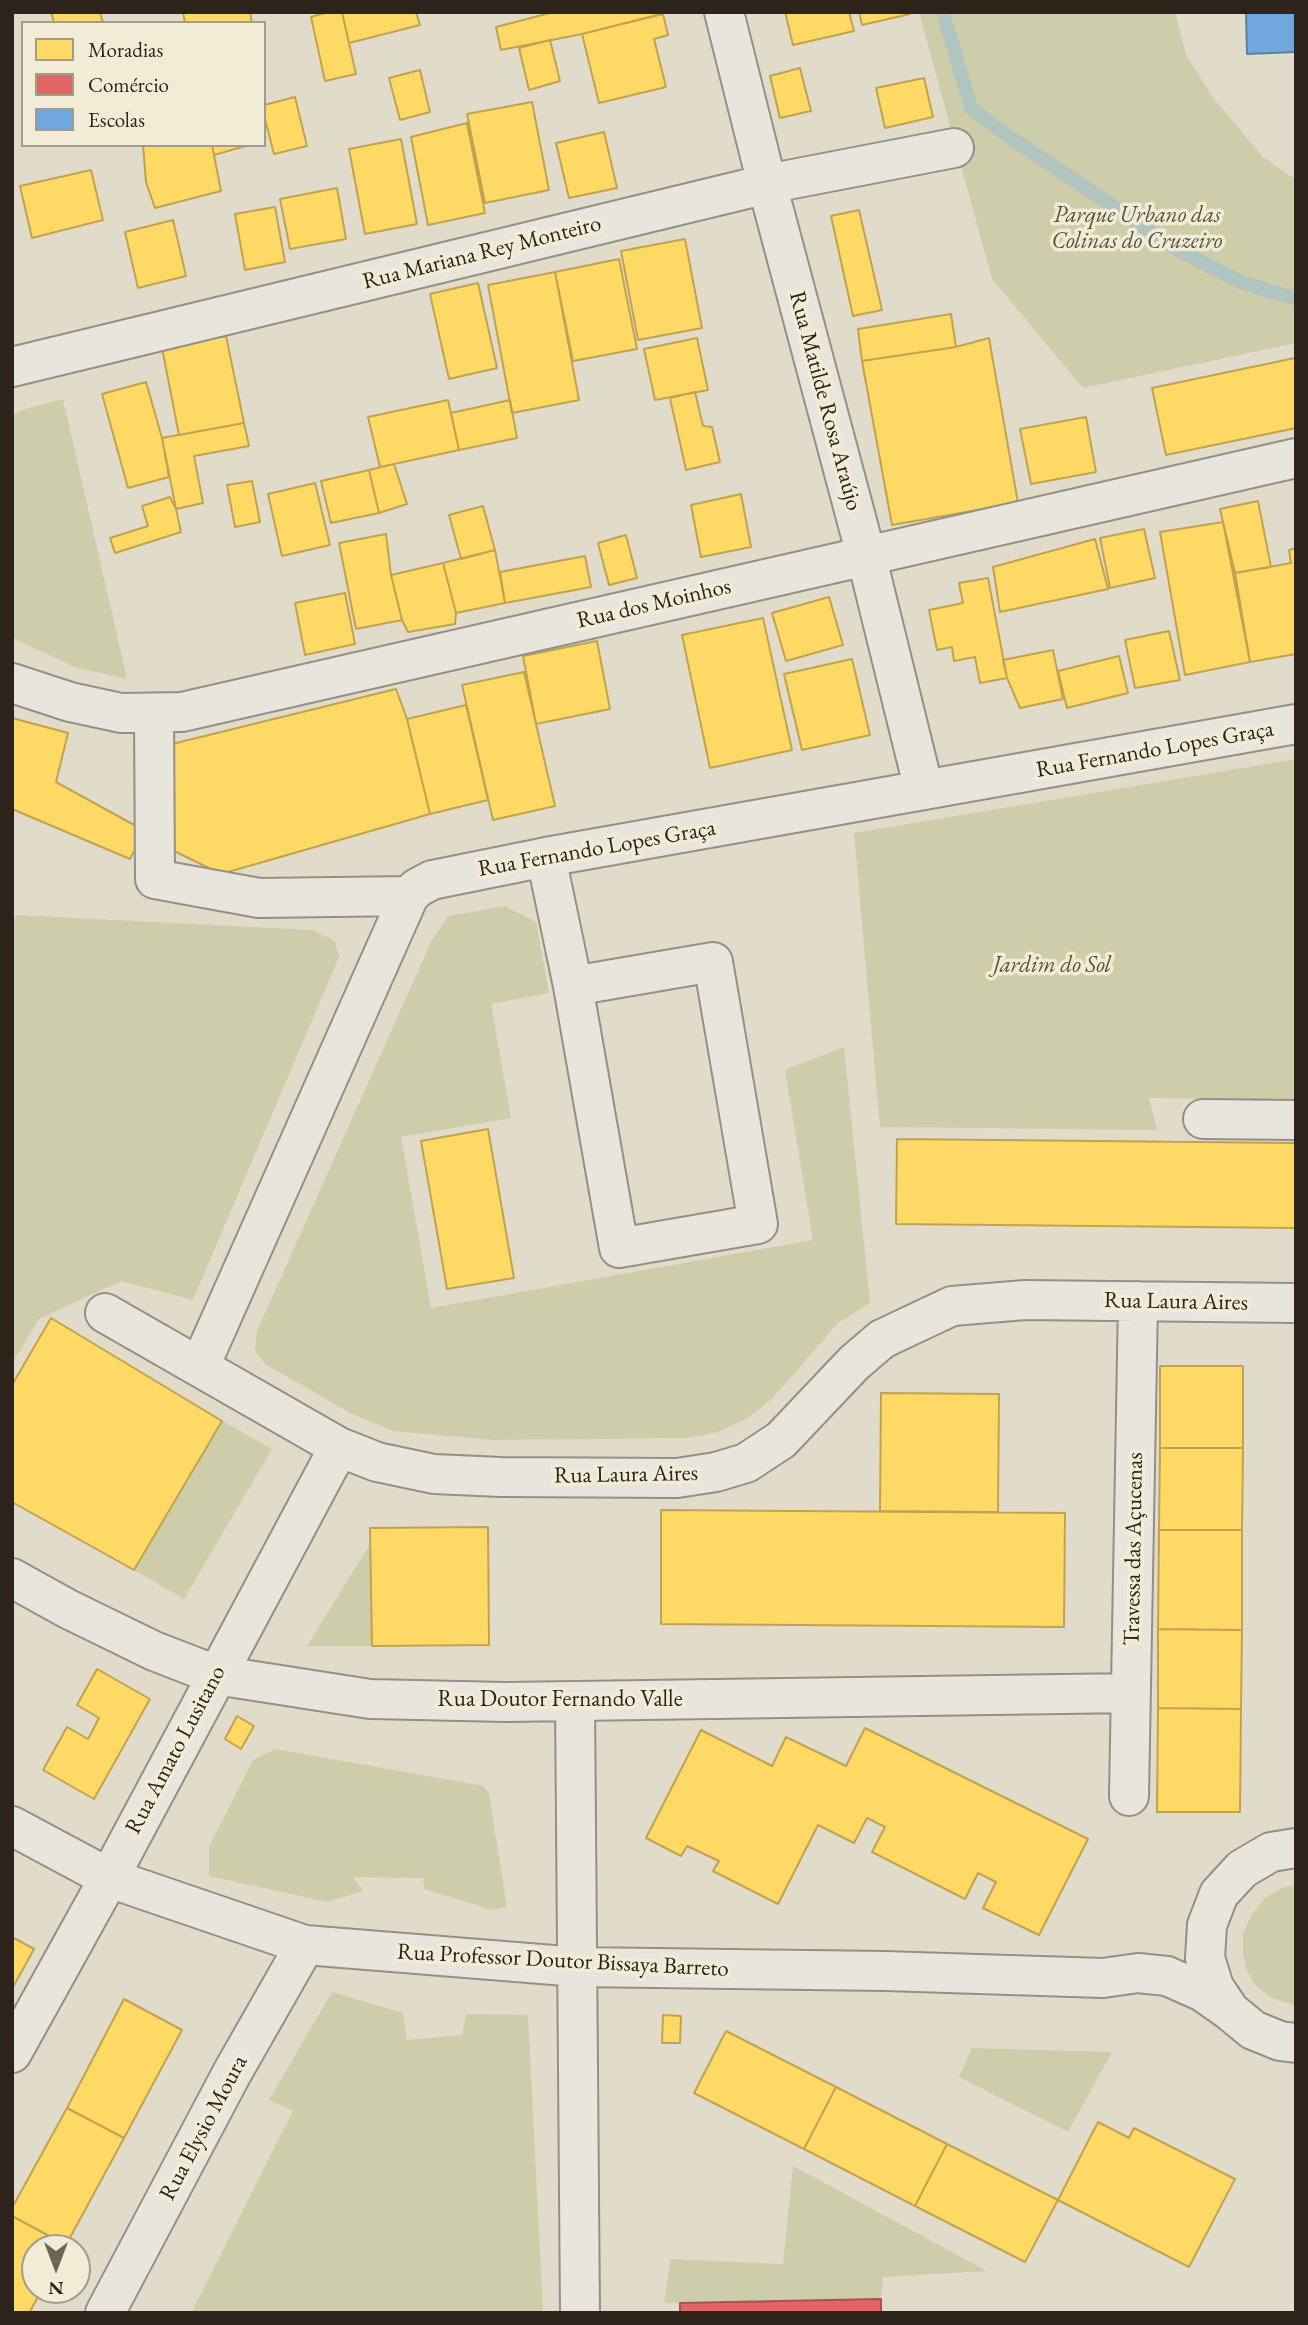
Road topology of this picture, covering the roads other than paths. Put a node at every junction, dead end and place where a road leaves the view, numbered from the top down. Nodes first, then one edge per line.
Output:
1 (724, 12) edge
2 (954, 148) dead end
3 (767, 184) junction
4 (12, 366) edge
5 (1296, 458) edge
6 (866, 555) junction
7 (12, 682) edge
8 (154, 714) junction
9 (1296, 724) edge
10 (924, 790) junction
11 (546, 857) junction
12 (409, 896) junction
13 (573, 986) junction
14 (1203, 1119) dead end
15 (1296, 1120) edge
16 (1138, 1301) junction
17 (1296, 1303) edge
18 (105, 1313) dead end
19 (200, 1366) junction
20 (339, 1447) junction
21 (12, 1578) edge
22 (216, 1675) junction
23 (1131, 1693) junction
24 (575, 1701) junction
25 (1129, 1796) dead end
26 (12, 1826) edge
27 (1287, 1843) edge
28 (109, 1878) junction
29 (1219, 1894) junction
30 (305, 1945) junction
31 (578, 1967) junction
32 (1138, 1973) junction
33 (1241, 2021) junction
34 (1296, 2043) edge
35 (12, 2053) edge
36 (1296, 2074) edge
37 (106, 2313) edge
38 (580, 2313) edge

1 - 3 street, Rua Matilde Rosa Araújo
2 - 3 street, Rua Mariana Rey Monteiro
3 - 4 street, Rua Mariana Rey Monteiro
3 - 6 street, Rua Matilde Rosa Araújo
5 - 6 street, Rua dos Moinhos
6 - 8 street, Rua dos Moinhos
6 - 10 street, Rua Matilde Rosa Araújo
7 - 8 street, Rua dos Moinhos
8 - 12 street
9 - 10 street, Rua Fernando Lopes Graça
10 - 11 street, Rua Fernando Lopes Graça
11 - 12 street, Rua Fernando Lopes Graça
11 - 13 street
12 - 19 street
13 - 13 street
14 - 15 street
16 - 17 street, Rua Laura Aires
16 - 20 street, Rua Laura Aires
16 - 23 street, Travessa das Açucenas
18 - 19 street, Rua Laura Aires
19 - 20 street, Rua Laura Aires
20 - 22 street, Rua Amato Lusitano
21 - 22 street, Rua Doutor Fernando Valle
22 - 24 street, Rua Doutor Fernando Valle
22 - 28 street, Rua Amato Lusitano
23 - 24 street, Rua Doutor Fernando Valle
23 - 25 street, Travessa das Açucenas
24 - 31 street
26 - 28 street, Rua Professor Doutor Bissaya Barreto
27 - 29 street
28 - 30 street, Rua Professor Doutor Bissaya Barreto
28 - 35 street, Rua Amato Lusitano
29 - 32 street, Rua Professor Doutor Bissaya Barreto
29 - 33 street
30 - 31 street, Rua Professor Doutor Bissaya Barreto
30 - 37 street, Rua Elysio Moura
31 - 32 street, Rua Professor Doutor Bissaya Barreto
31 - 38 street
32 - 33 street, Rua Professor Doutor Bissaya Barreto
33 - 34 street
33 - 36 street

